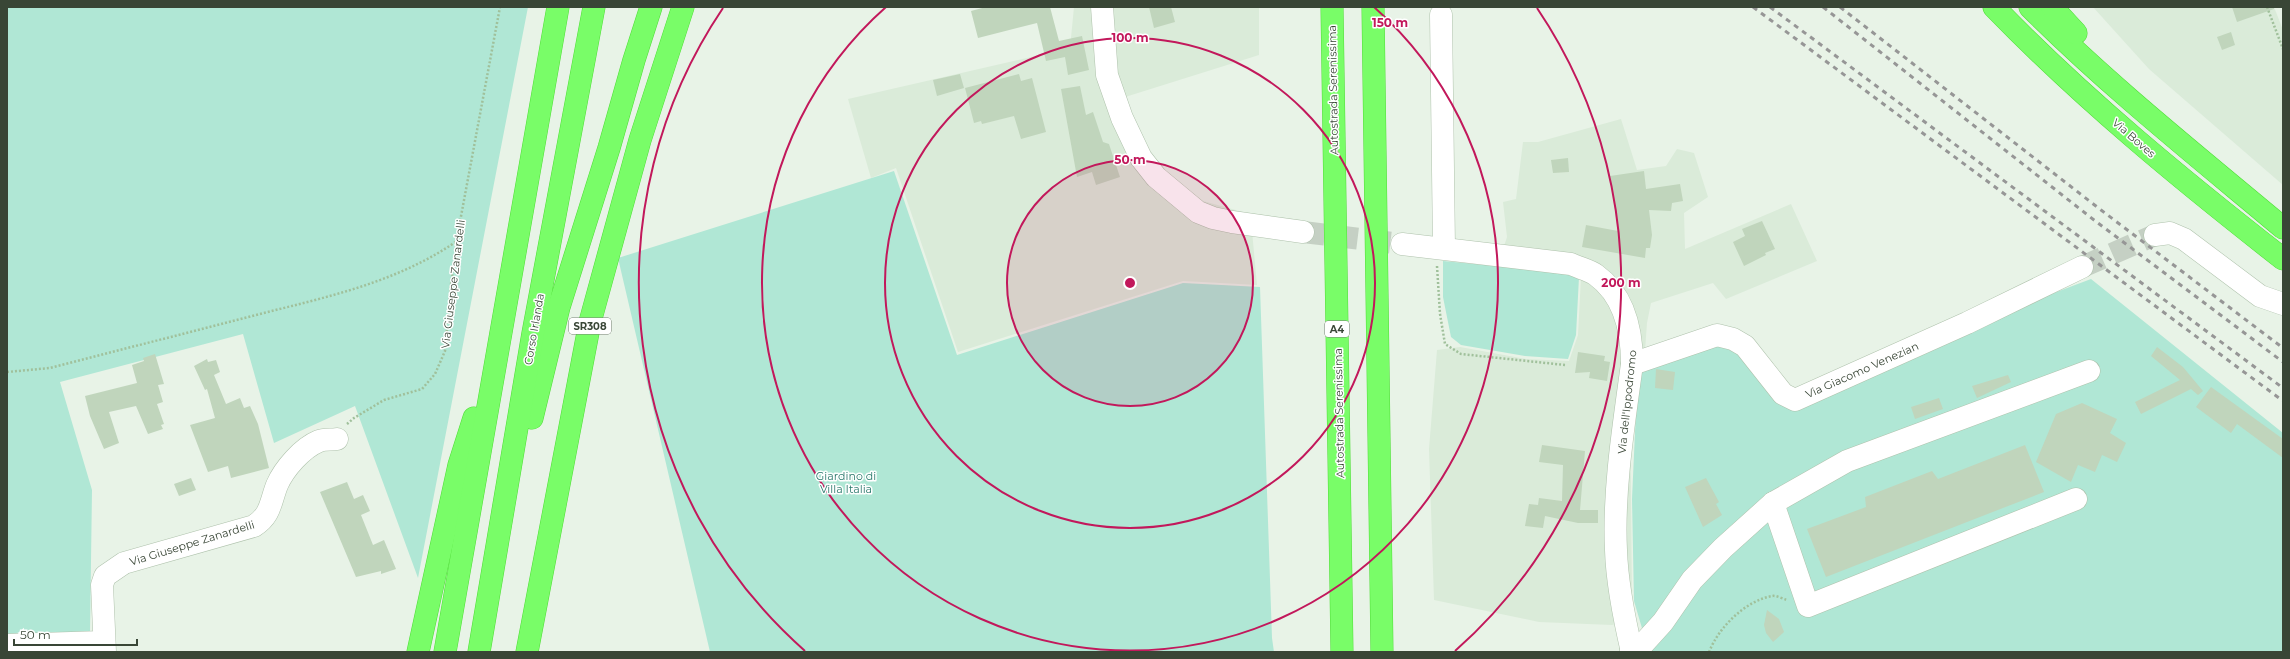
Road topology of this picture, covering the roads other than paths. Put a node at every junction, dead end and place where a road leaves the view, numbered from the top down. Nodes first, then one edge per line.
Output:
1 (551, 7) edge
2 (558, 7) edge
3 (594, 7) edge
4 (652, 7) edge
5 (683, 7) edge
6 (1102, 7) edge
7 (1332, 7) edge
8 (1373, 7) edge
9 (1994, 7) edge
10 (2030, 7) edge
11 (2052, 7) edge
12 (1441, 15) dead end
13 (549, 51) junction
14 (2152, 118) junction
15 (2283, 228) edge
16 (1303, 232) tunnel mouth
17 (2155, 235) tunnel mouth
18 (1402, 244) tunnel mouth
19 (1441, 248) junction
20 (2283, 258) edge
21 (2082, 267) tunnel mouth
22 (2283, 304) edge
23 (498, 344) junction
24 (1632, 364) junction
25 (2089, 371) dead end
26 (337, 439) road end
27 (506, 495) junction
28 (2076, 499) dead end
29 (1773, 503) junction
30 (7, 645) edge
31 (104, 647) edge
32 (1632, 651) edge
33 (418, 652) edge
34 (445, 652) edge
35 (479, 652) edge
36 (527, 652) edge
37 (1342, 652) edge
38 (1382, 652) edge

1 - 13 highway
2 - 13 highway
3 - 27 highway, Corso Irlanda
4 - 27 highway
5 - 36 highway, SR308
6 - 16 street
7 - 37 highway, Autostrada Serenissima / A4
8 - 38 highway
9 - 20 highway, Via Boves
10 - 14 highway
11 - 14 highway
12 - 19 street
13 - 23 highway
14 - 15 highway
17 - 22 street
18 - 19 street, Via dell'Ippodromo
19 - 24 street, Via dell'Ippodromo
21 - 24 street, Via Giacomo Venezian
23 - 33 highway
23 - 34 highway
24 - 32 street, Via dell'Ippodromo
25 - 29 street
26 - 31 street, Via Giuseppe Zanardelli
27 - 35 highway, Corso Irlanda
28 - 29 street
29 - 32 street
30 - 31 street

